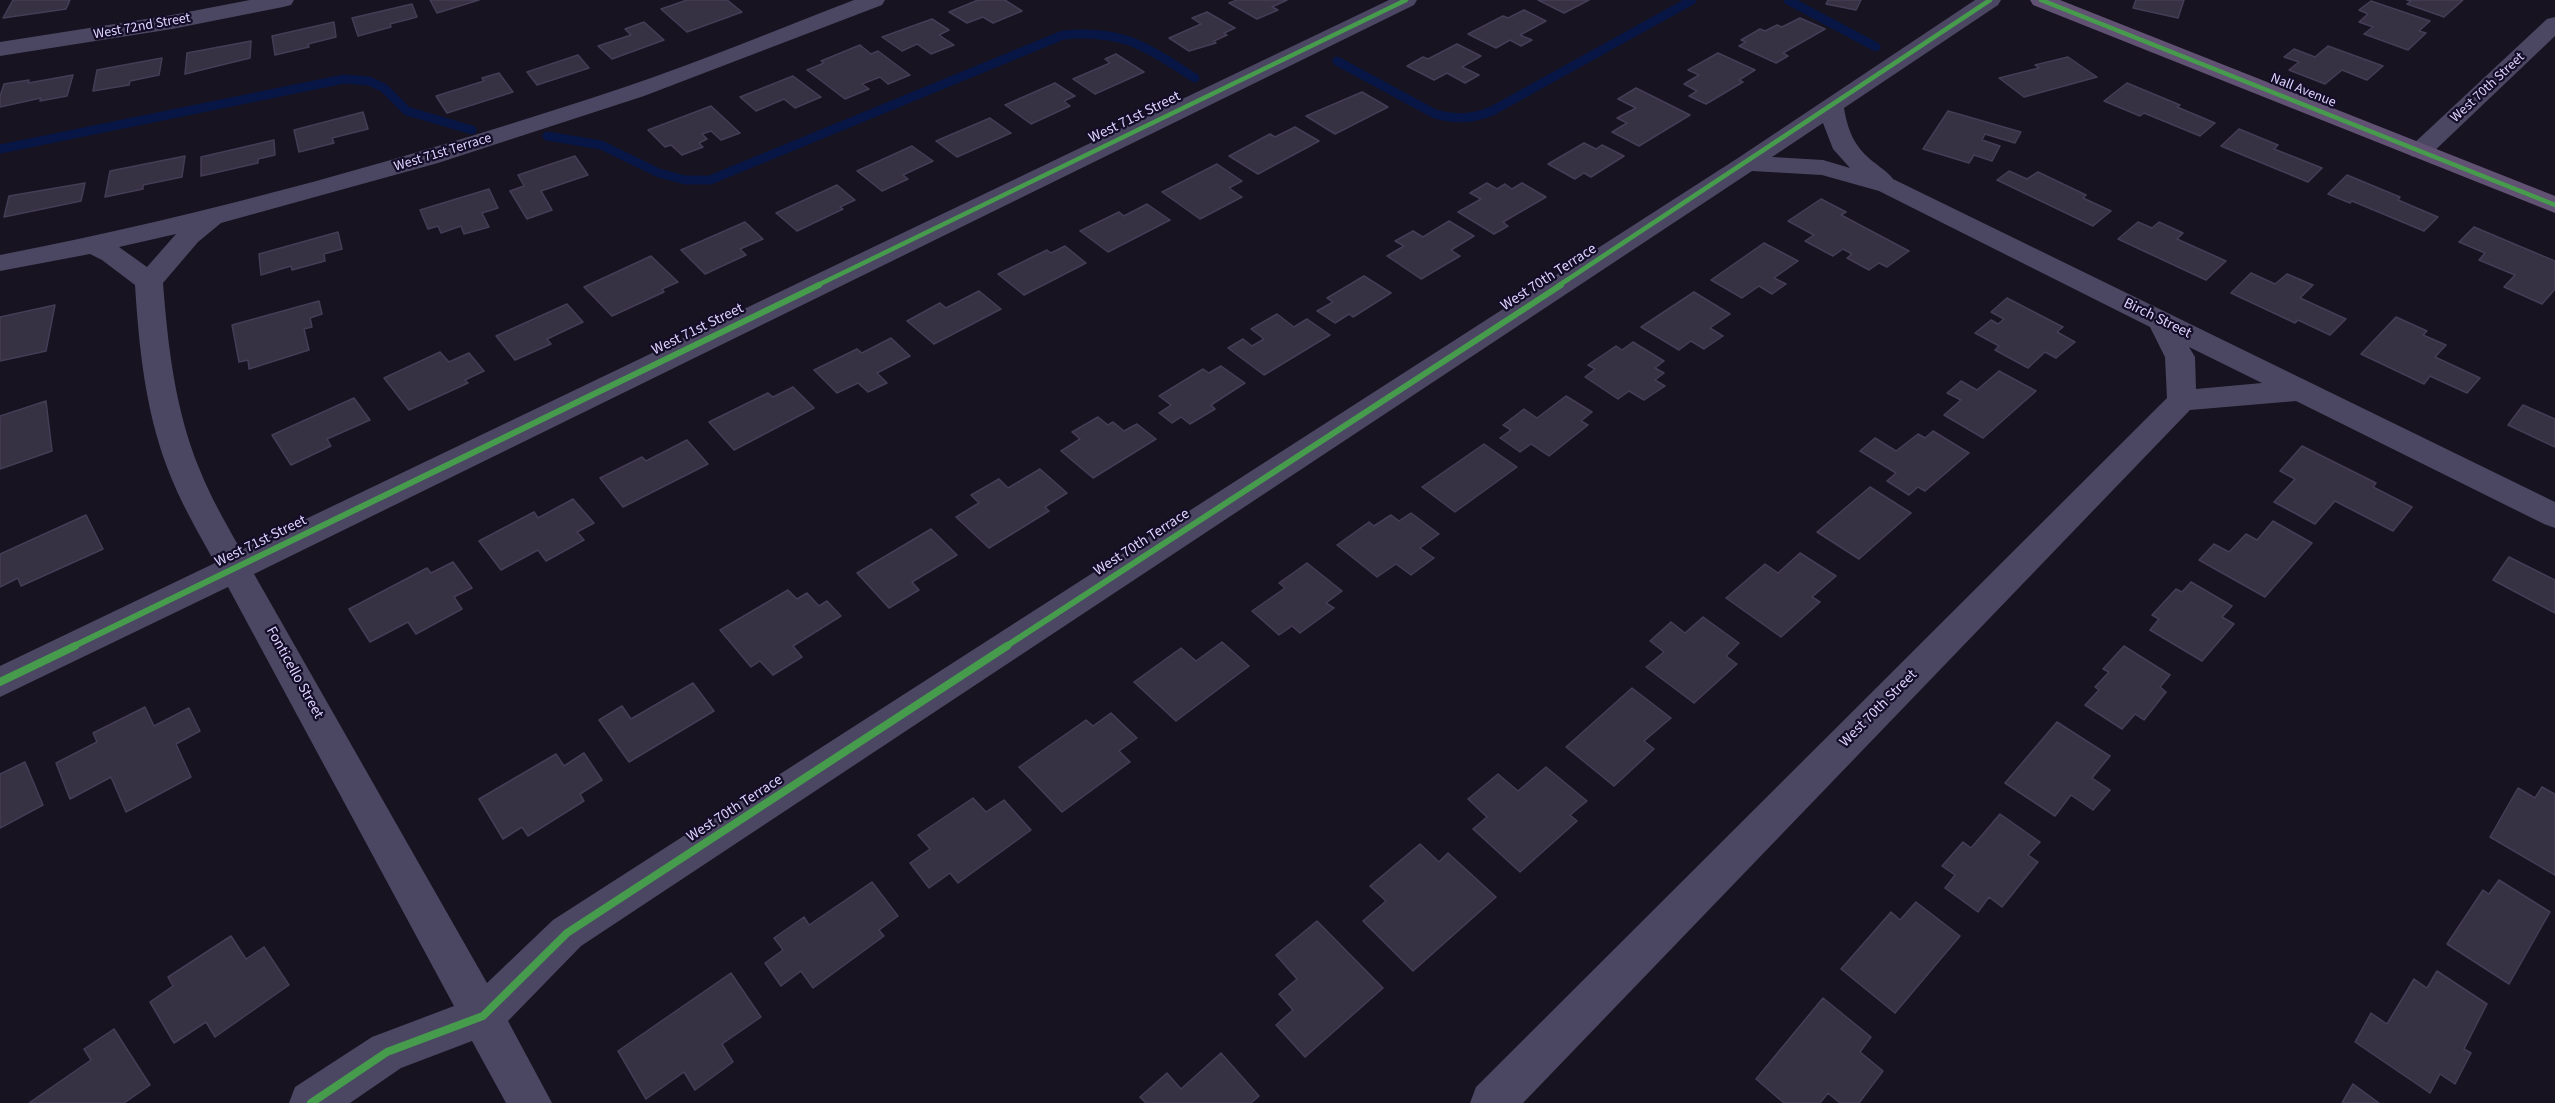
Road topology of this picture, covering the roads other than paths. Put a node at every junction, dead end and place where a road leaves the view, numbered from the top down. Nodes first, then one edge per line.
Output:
1 (284, 0) edge
2 (874, 0) edge
3 (1406, 0) edge
4 (1990, 0) edge
5 (2041, 0) edge
6 (2555, 24) edge
7 (0, 49) edge
8 (1832, 106) junction
9 (2420, 151) junction
10 (1747, 163) junction
11 (1888, 186) junction
12 (2555, 205) edge
13 (215, 217) junction
14 (93, 245) junction
15 (0, 263) edge
16 (148, 282) junction
17 (2160, 320) junction
18 (2302, 390) junction
19 (2182, 401) junction
20 (2555, 516) edge
21 (236, 568) junction
22 (0, 682) edge
23 (483, 1016) junction
24 (311, 1103) edge
25 (530, 1103) edge
26 (1492, 1103) edge

1 - 7 street, West 72nd Street
2 - 13 street, West 71st Terrace
3 - 21 street, West 71st Street
4 - 8 street, West 70th Terrace
5 - 9 main road, Nall Avenue
6 - 9 street, West 70th Street
8 - 10 street, West 70th Terrace
8 - 11 street
9 - 12 main road, Nall Avenue
10 - 11 street, Birch Street
10 - 23 street, West 70th Terrace
11 - 17 street, Birch Street
13 - 14 street, West 71st Terrace
13 - 16 street
14 - 15 street, West 71st Terrace
14 - 16 street
16 - 21 street, Fonticello Street
17 - 18 street, Birch Street
17 - 19 street
18 - 19 street
18 - 20 street, Birch Street
19 - 26 street, West 70th Street
21 - 22 street, West 71st Street
21 - 23 street, Fonticello Street
23 - 24 street, West 70th Terrace
23 - 25 street, Fonticello Street

